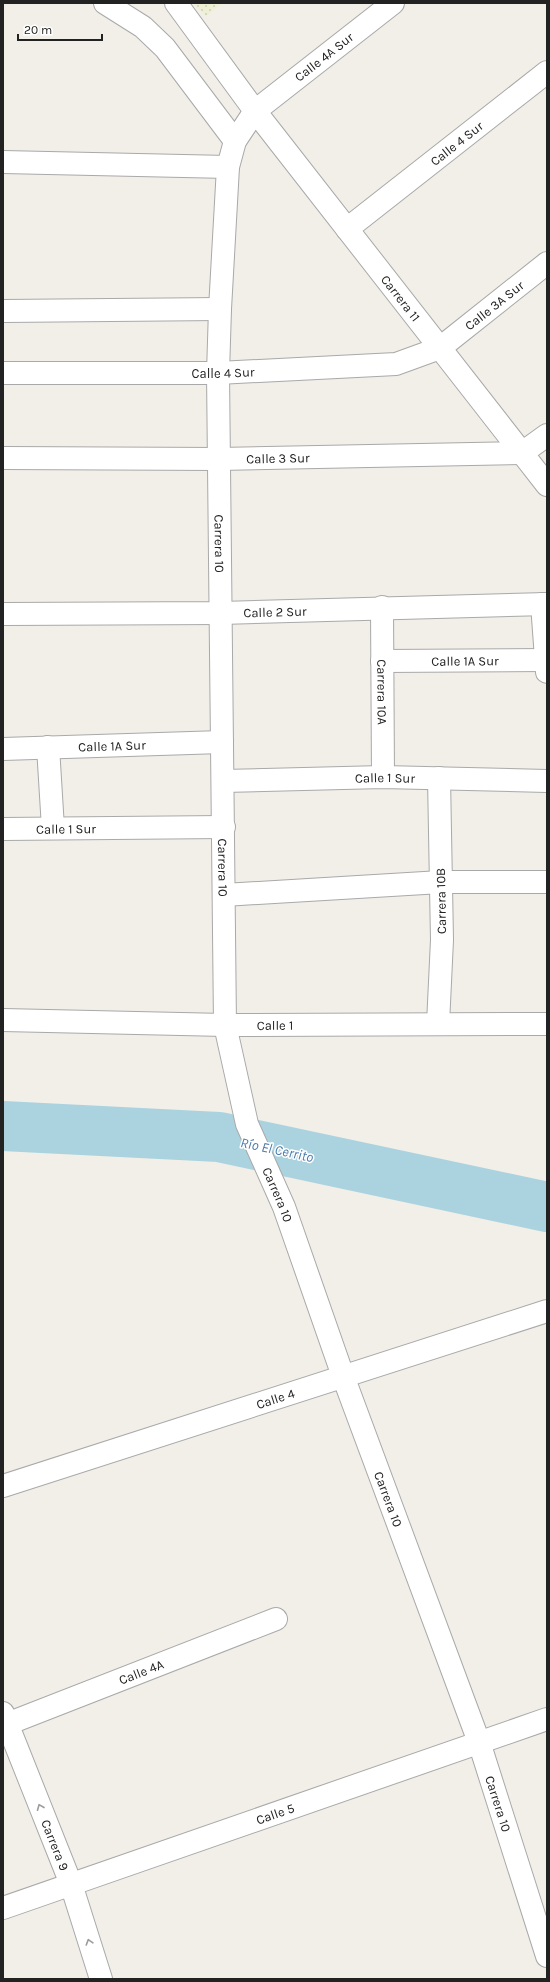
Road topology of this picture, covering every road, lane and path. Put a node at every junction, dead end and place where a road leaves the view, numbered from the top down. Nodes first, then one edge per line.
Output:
1 (105, 3) edge
2 (176, 3) edge
3 (393, 3) edge
4 (547, 72) edge
5 (255, 111) junction
6 (236, 141) junction
7 (3, 162) edge
8 (228, 167) junction
9 (347, 229) junction
10 (547, 263) edge
11 (220, 310) junction
12 (3, 311) edge
13 (440, 348) junction
14 (3, 373) edge
15 (218, 373) junction
16 (547, 435) edge
17 (522, 453) junction
18 (3, 458) edge
19 (219, 459) junction
20 (547, 485) edge
21 (544, 604) edge
22 (382, 607) junction
23 (221, 613) junction
24 (3, 614) edge
25 (382, 661) junction
26 (547, 664) edge
27 (222, 742) junction
28 (48, 747) junction
29 (3, 749) edge
30 (383, 777) junction
31 (439, 778) junction
32 (547, 780) edge
33 (223, 781) junction
34 (224, 827) junction
35 (53, 828) junction
36 (3, 829) edge
37 (441, 882) junction
38 (547, 882) edge
39 (224, 895) junction
40 (3, 1020) edge
41 (438, 1024) junction
42 (547, 1024) edge
43 (225, 1025) junction
44 (547, 1311) edge
45 (343, 1376) junction
46 (3, 1486) edge
47 (276, 1619) dead end
48 (5, 1718) edge
49 (547, 1719) edge
50 (479, 1742) junction
51 (71, 1884) junction
52 (3, 1908) edge
53 (547, 1956) edge
54 (101, 1979) edge

1 - 6 street
2 - 5 street, Carrera 11
3 - 5 street, Calle 4A Sur
4 - 9 street, Calle 4 Sur
5 - 6 street, Calle 4A Sur
5 - 9 street, Carrera 11
6 - 8 street, Calle 4A Sur
7 - 8 street
8 - 11 street, Calle 4A Sur
9 - 13 street, Carrera 11
10 - 13 street, Calle 3A Sur
11 - 12 street
11 - 15 street, Carrera 10
13 - 15 street, Calle 4 Sur
13 - 17 street, Carrera 11
14 - 15 street, Calle 4 Sur
15 - 19 street, Carrera 10
16 - 17 street
17 - 19 street, Calle 3 Sur
17 - 20 street, Carrera 11
18 - 19 street, Calle 3 Sur
19 - 23 street, Carrera 10
21 - 22 street, Calle 2 Sur
21 - 26 street
22 - 23 street, Calle 2 Sur
22 - 25 street, Carrera 10A
23 - 24 street, Calle 2 Sur
23 - 27 street, Carrera 10
25 - 26 street, Calle 1A Sur
25 - 30 street, Carrera 10A
27 - 28 street, Calle 1A Sur
27 - 33 street, Carrera 10
28 - 29 street, Calle 1A Sur
28 - 35 street
30 - 31 street, Calle 1 Sur
30 - 33 street, Calle 1 Sur
31 - 32 street, Calle 1 Sur
31 - 37 street, Carrera 10B
33 - 34 street, Carrera 10
34 - 35 street, Calle 1 Sur
34 - 39 street, Carrera 10
35 - 36 street, Calle 1 Sur
37 - 38 street
37 - 39 street
37 - 41 street, Carrera 10B
39 - 43 street, Carrera 10
40 - 43 street, Calle 1
41 - 42 street, Calle 1
41 - 43 street, Calle 1
43 - 45 street, Carrera 10
44 - 45 street, Calle 4
45 - 46 street, Calle 4
45 - 50 street, Carrera 10
47 - 48 street, Calle 4A
51 -> 48 street, Carrera 9
49 - 50 street, Calle 5
50 - 51 street, Calle 5
50 - 53 street, Carrera 10
51 - 52 street, Calle 5
54 -> 51 street, Carrera 9

